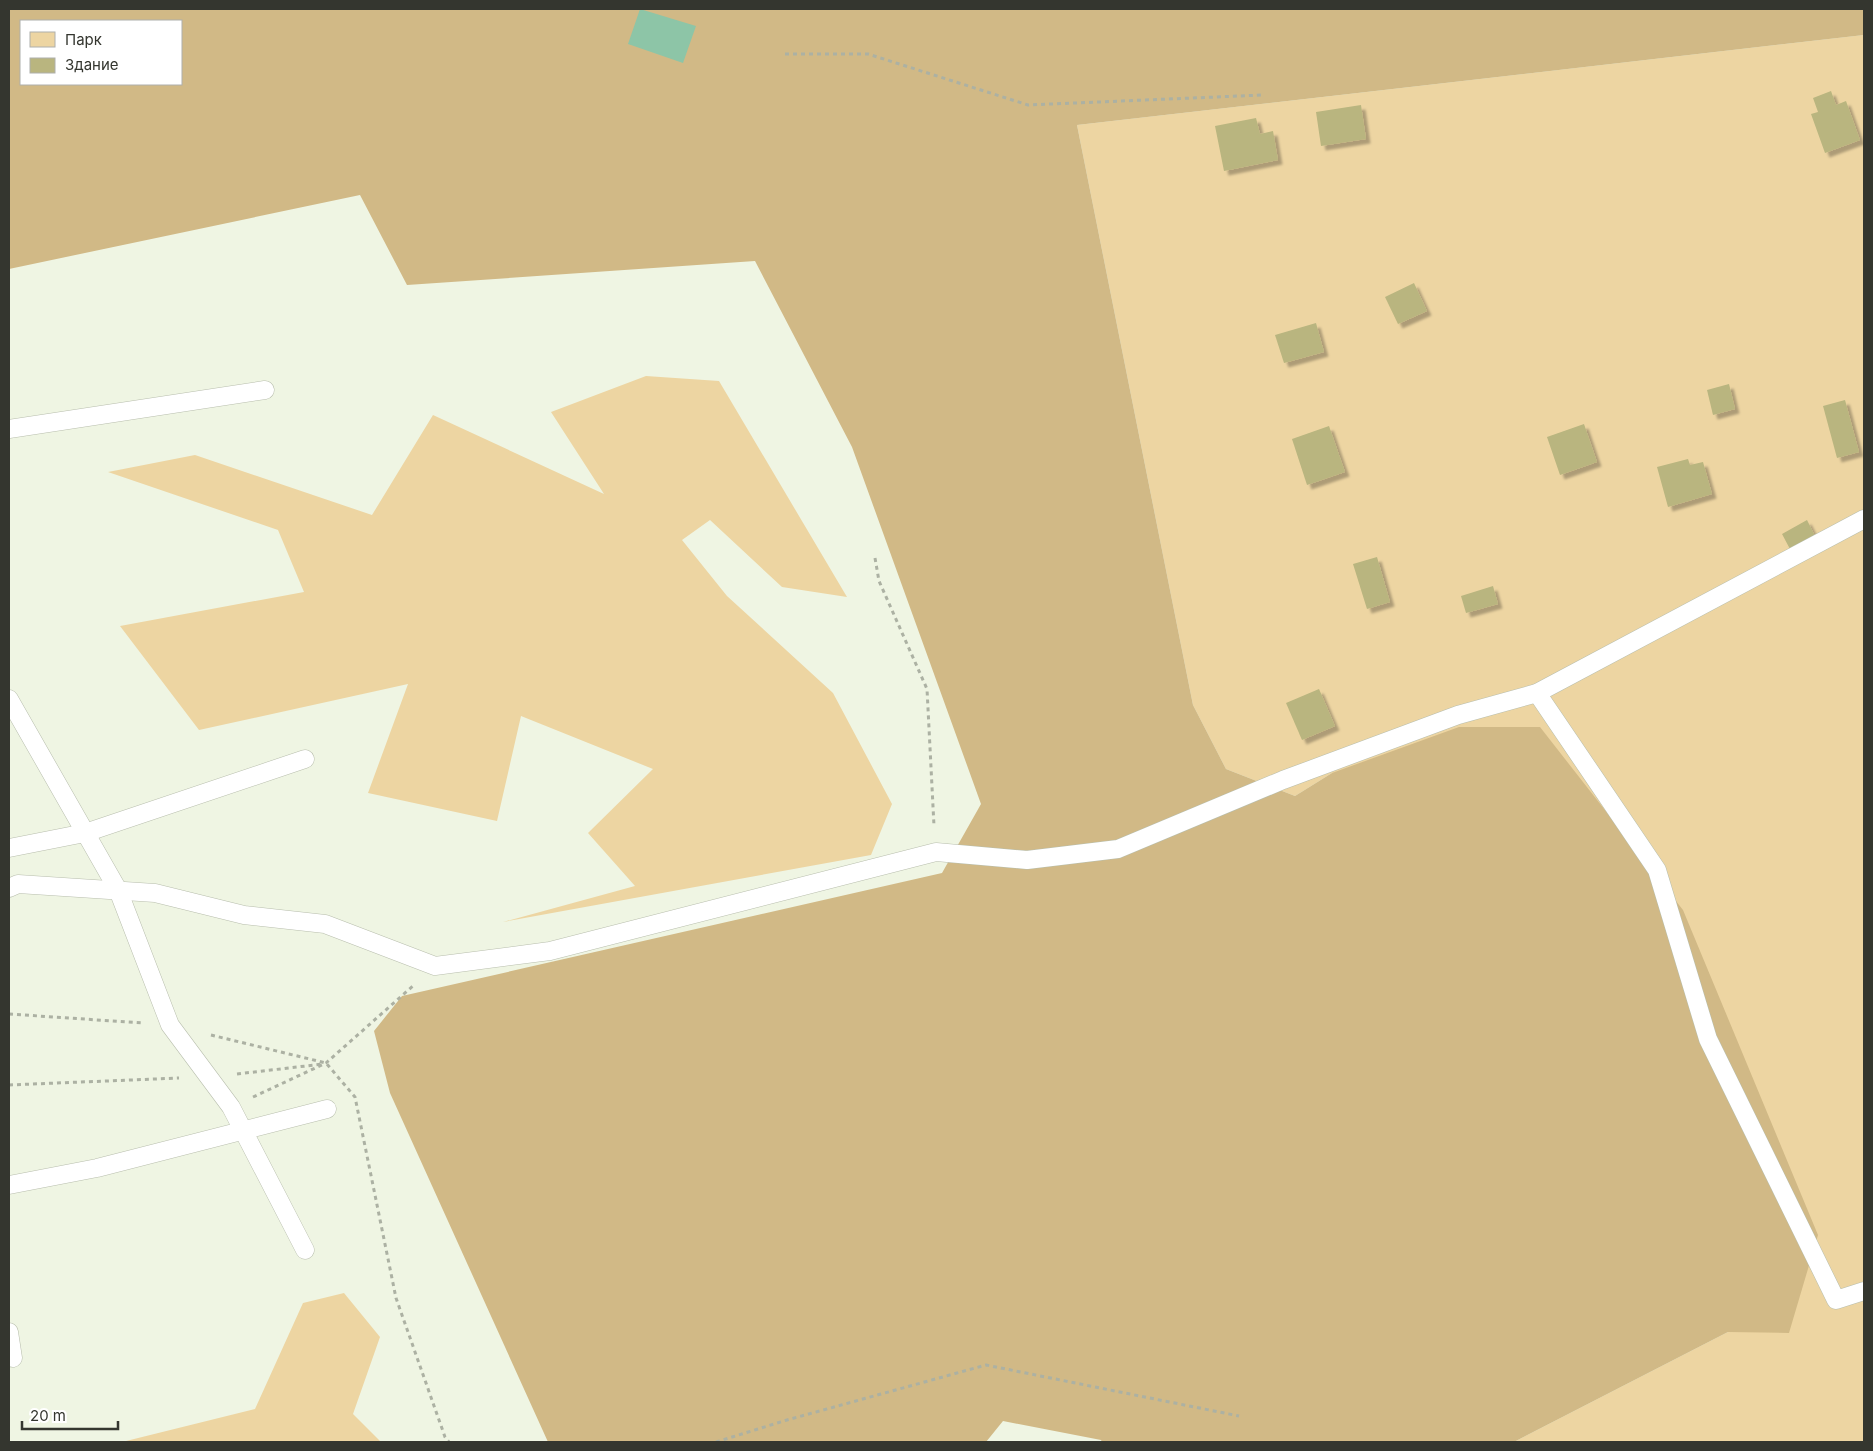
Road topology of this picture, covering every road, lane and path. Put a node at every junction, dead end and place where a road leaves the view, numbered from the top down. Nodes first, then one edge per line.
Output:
1 (786, 54) dead end
2 (1263, 95) dead end
3 (265, 390) dead end
4 (9, 429) edge
5 (1864, 519) edge
6 (875, 558) dead end
7 (1537, 693) junction
8 (9, 699) edge
9 (305, 759) dead end
10 (85, 833) junction
11 (9, 848) edge
12 (936, 852) junction
13 (9, 888) edge
14 (118, 890) junction
15 (208, 1078) junction
16 (9, 1085) edge
17 (327, 1109) dead end
18 (243, 1130) junction
19 (9, 1185) edge
20 (305, 1250) dead end
21 (1864, 1292) edge
22 (9, 1332) edge
23 (13, 1358) dead end
24 (1239, 1416) dead end
25 (449, 1442) edge
26 (716, 1442) edge

1 - 2 path
3 - 4 lane
5 - 7 lane
6 - 12 path
7 - 12 lane
7 - 21 lane
8 - 10 lane
9 - 10 lane
10 - 11 lane
10 - 14 lane
12 - 14 lane
13 - 14 lane
14 - 15 lane
15 - 16 path
15 - 18 lane
15 - 25 path
17 - 18 lane
18 - 19 lane
18 - 20 lane
22 - 23 lane
24 - 26 path

